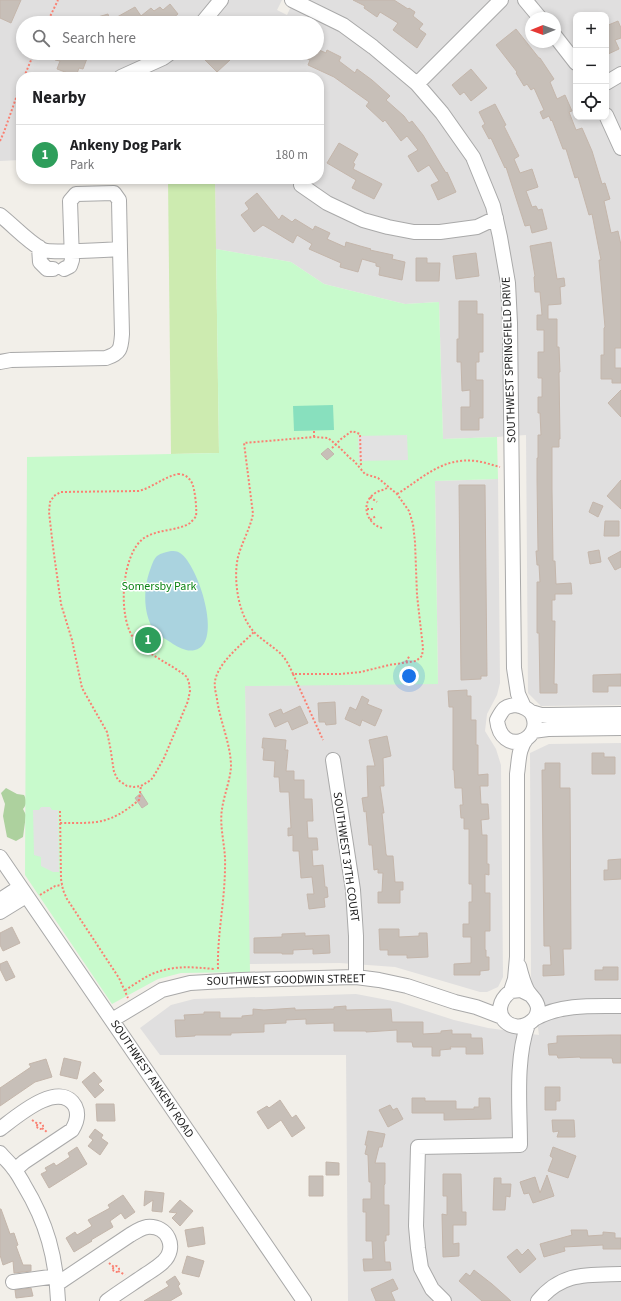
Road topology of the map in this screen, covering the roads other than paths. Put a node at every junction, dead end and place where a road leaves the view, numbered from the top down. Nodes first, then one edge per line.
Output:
1 (221, 0) edge
2 (292, 0) edge
3 (501, 0) edge
4 (526, 0) edge
5 (535, 12) edge
6 (208, 16) edge
7 (561, 44) edge
8 (573, 59) edge
9 (157, 60) edge
10 (132, 72) edge
11 (621, 74) edge
12 (609, 81) edge
13 (417, 84) junction
14 (608, 120) edge
15 (621, 148) edge
16 (301, 185) dead end
17 (0, 215) edge
18 (496, 218) junction
19 (39, 247) junction
20 (71, 250) junction
21 (120, 250) junction
22 (0, 362) edge
23 (514, 668) junction
24 (506, 707) junction
25 (528, 709) junction
26 (621, 714) edge
27 (621, 728) edge
28 (530, 735) junction
29 (508, 740) junction
30 (333, 760) dead end
31 (517, 787) junction
32 (0, 857) edge
33 (23, 891) junction
34 (0, 900) edge
35 (0, 912) edge
36 (517, 957) junction
37 (356, 977) junction
38 (507, 995) junction
39 (532, 996) junction
40 (466, 1005) junction
41 (621, 1006) edge
42 (586, 1007) junction
43 (112, 1020) junction
44 (505, 1021) junction
45 (532, 1021) junction
46 (520, 1064) junction
47 (0, 1129) edge
48 (0, 1153) edge
49 (15, 1170) junction
50 (621, 1274) edge
51 (57, 1280) junction
52 (13, 1282) dead end
53 (58, 1301) edge
54 (107, 1301) edge
55 (304, 1301) edge
56 (444, 1301) edge
57 (538, 1301) edge

1 - 6 street
2 - 13 street, SOUTHWEST SPRINGFIELD DRIVE
3 - 13 street
4 - 5 street
7 - 8 street
9 - 10 street
11 - 12 street
13 - 18 street, SOUTHWEST SPRINGFIELD DRIVE
14 - 15 street
16 - 18 street
17 - 19 street
18 - 23 street, SOUTHWEST SPRINGFIELD DRIVE
19 - 20 street
19 - 20 street
20 - 21 street
20 - 21 street
21 - 22 street
23 - 24 street, SOUTHWEST SPRINGFIELD DRIVE
23 - 25 street, SOUTHWEST SPRINGFIELD DRIVE
24 - 25 street
24 - 29 street
25 - 26 street
25 - 28 street
27 - 28 street
28 - 29 street
28 - 31 street
29 - 31 street
30 - 37 street, SOUTHWEST 37TH COURT
31 - 36 street
32 - 33 street, SOUTHWEST ANKENY ROAD
33 - 34 street
33 - 35 street
33 - 43 street, SOUTHWEST ANKENY ROAD
36 - 38 street
36 - 39 street
37 - 40 street, SOUTHWEST GOODWIN STREET
37 - 43 street, SOUTHWEST GOODWIN STREET
38 - 39 street
38 - 40 street, SOUTHWEST GOODWIN STREET
38 - 44 street
39 - 42 street
39 - 45 street
40 - 44 street, SOUTHWEST GOODWIN STREET
41 - 42 street
42 - 45 street
43 - 55 street, SOUTHWEST ANKENY ROAD
44 - 45 street
44 - 46 street
45 - 46 street
46 - 56 street
47 - 49 street
48 - 49 street
49 - 51 street
50 - 57 street
51 - 52 street
51 - 53 street
51 - 54 street

